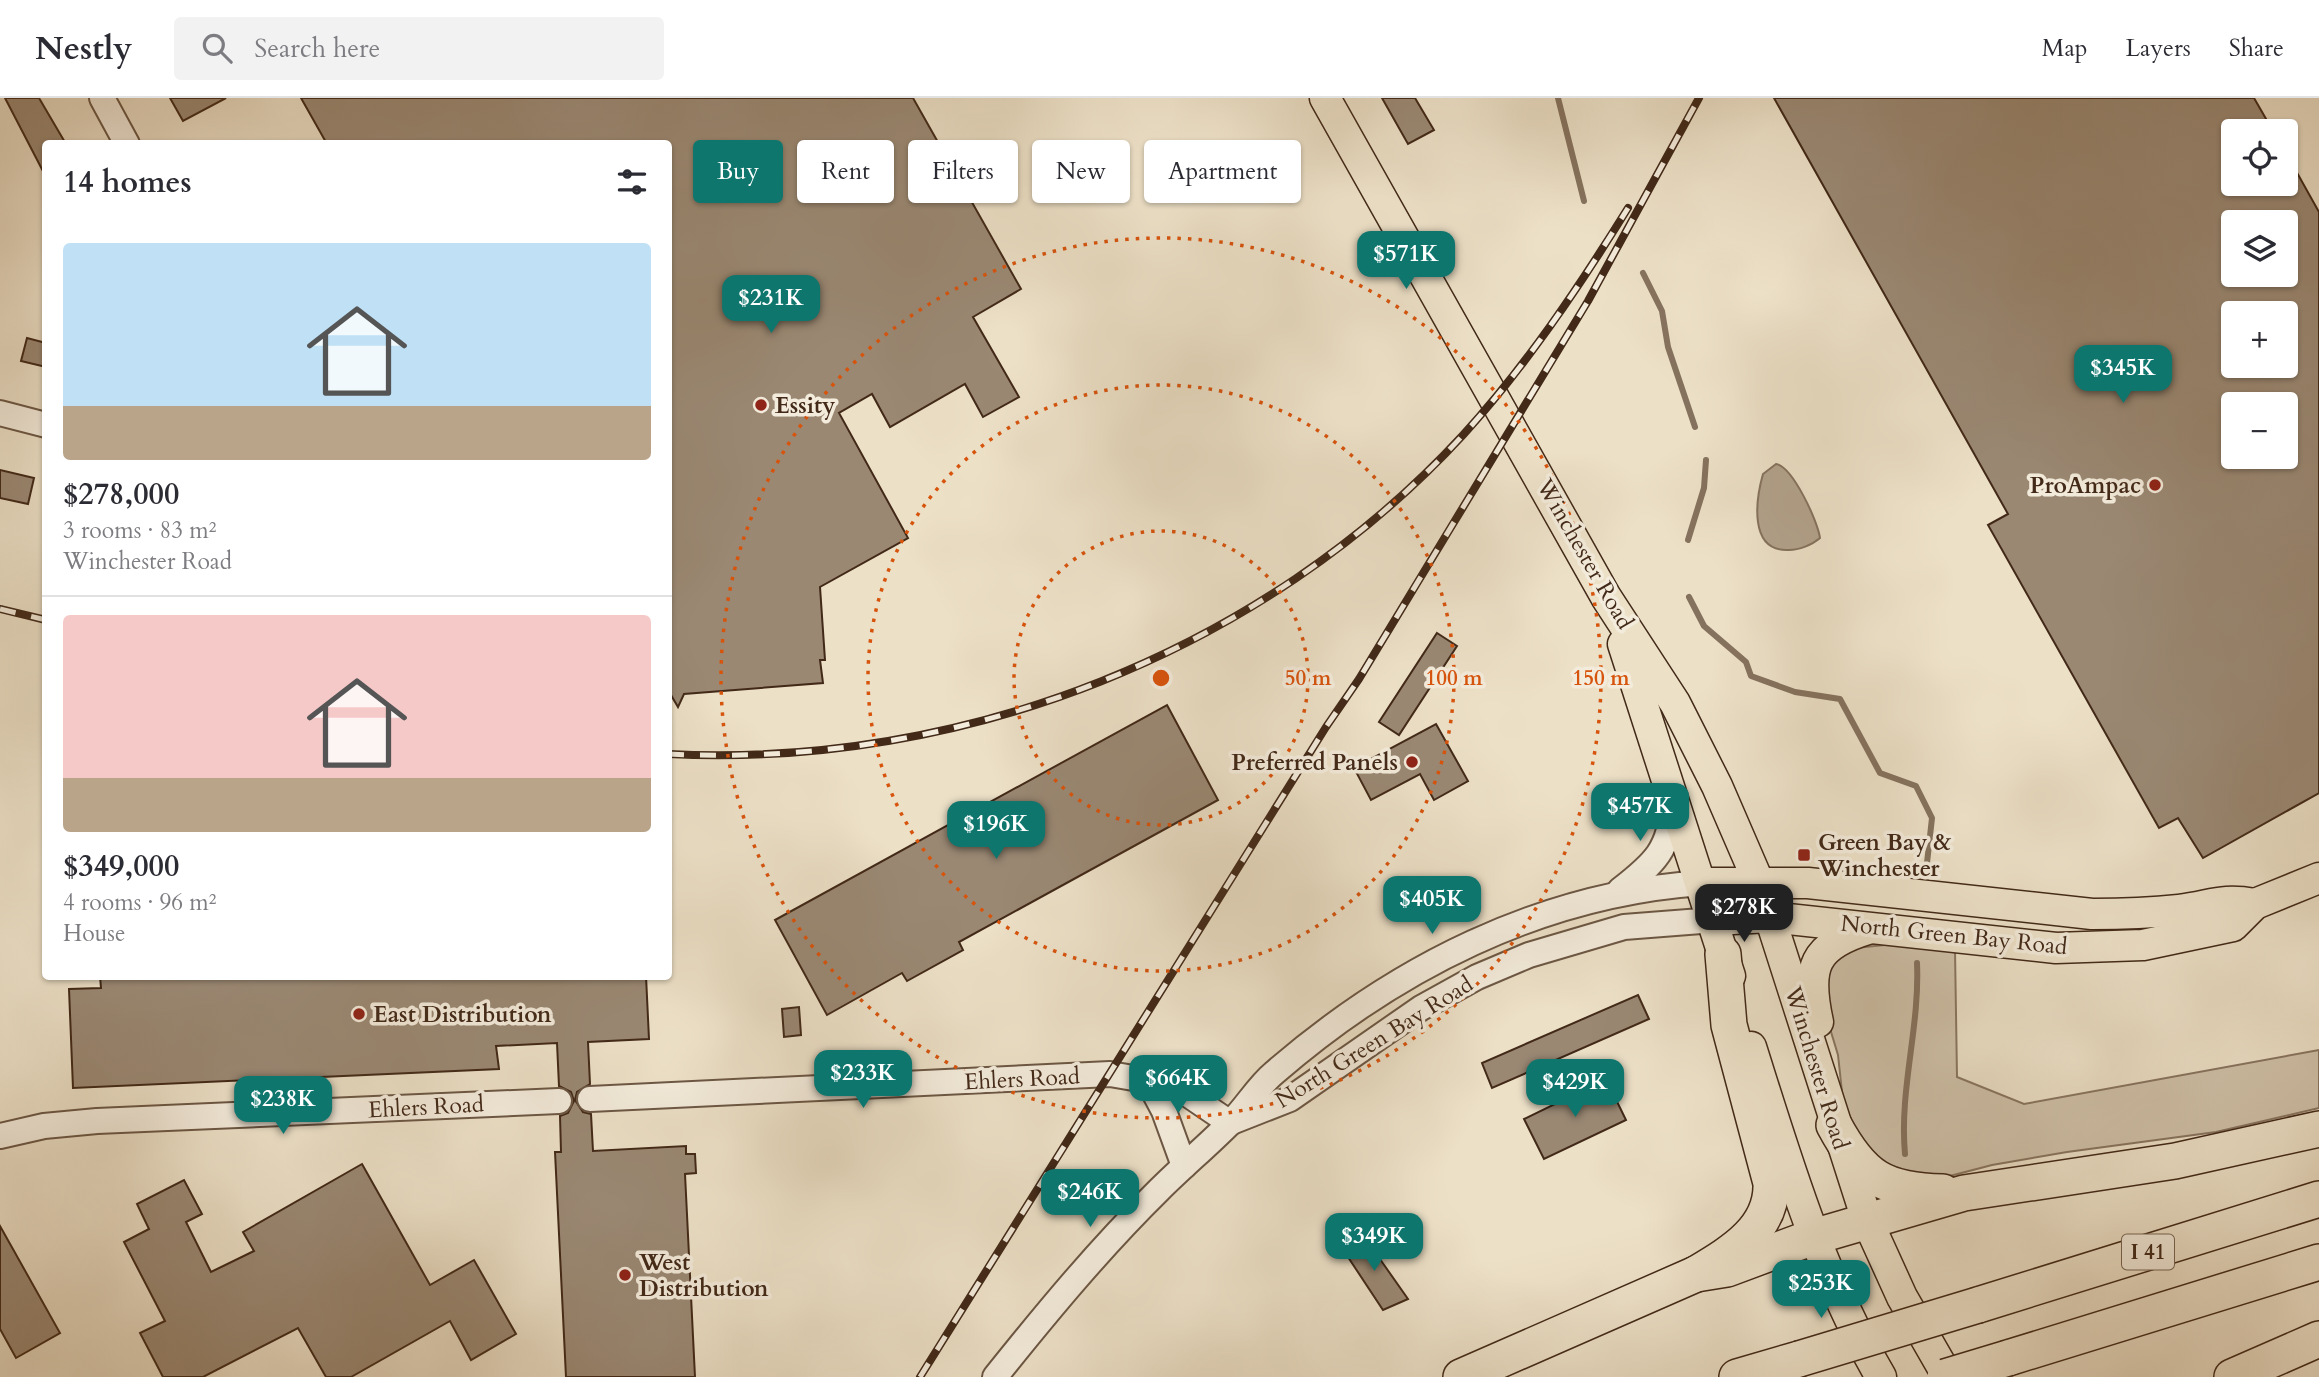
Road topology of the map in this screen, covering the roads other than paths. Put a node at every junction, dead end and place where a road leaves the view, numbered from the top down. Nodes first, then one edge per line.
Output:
1 (102, 98) edge
2 (1325, 98) edge
3 (125, 140) edge
4 (0, 413) edge
5 (42, 424) edge
6 (1606, 597) junction
7 (1673, 796) junction
8 (2319, 878) edge
9 (1702, 883) junction
10 (1759, 883) junction
11 (1616, 893) junction
12 (2255, 904) junction
13 (1770, 917) junction
14 (1714, 920) junction
15 (1878, 926) junction
16 (1723, 954) junction
17 (1146, 1077) junction
18 (590, 1099) dead end
19 (559, 1101) dead end
20 (1832, 1119) junction
21 (1230, 1123) junction
22 (2319, 1129) edge
23 (0, 1136) edge
24 (1184, 1166) junction
25 (1964, 1193) junction
26 (2319, 1199) edge
27 (1867, 1220) junction
28 (1813, 1237) junction
29 (2319, 1262) edge
30 (1696, 1274) junction
31 (2319, 1339) edge
32 (995, 1377) edge
33 (1461, 1377) edge
34 (1737, 1377) edge
35 (1881, 1377) edge
36 (1946, 1377) edge
37 (2232, 1377) edge

1 - 3 street
2 - 6 main road, Winchester Road
4 - 5 street
6 - 7 main road
6 - 10 main road, Winchester Road
7 - 9 main road
7 - 11 street
8 - 12 main road, North Green Bay Road
9 - 10 main road, North Green Bay Road
9 - 11 street, North Green Bay Road
9 - 14 main road
10 - 12 main road, North Green Bay Road
10 - 13 main road, Winchester Road
11 - 21 street, North Green Bay Road
12 - 15 main road, North Green Bay Road
13 - 14 main road, North Green Bay Road
13 - 15 main road, North Green Bay Road
13 - 20 main road, Winchester Road
14 - 16 main road
14 - 21 street, North Green Bay Road
15 - 20 main road
16 - 28 main road
16 - 30 highway
17 - 18 street, Ehlers Road
17 - 21 street, Ehlers Road
17 - 24 street
19 - 23 street, Ehlers Road
20 - 25 highway
20 - 27 main road, Winchester Road
21 - 24 street, North Green Bay Road
22 - 25 highway
24 - 32 street, North Green Bay Road
25 - 27 highway
26 - 34 highway, I 41, bridge
27 - 28 highway
27 - 36 main road, Winchester Road
28 - 30 highway
28 - 35 main road
29 - 36 highway, bridge
30 - 33 highway
31 - 37 highway

